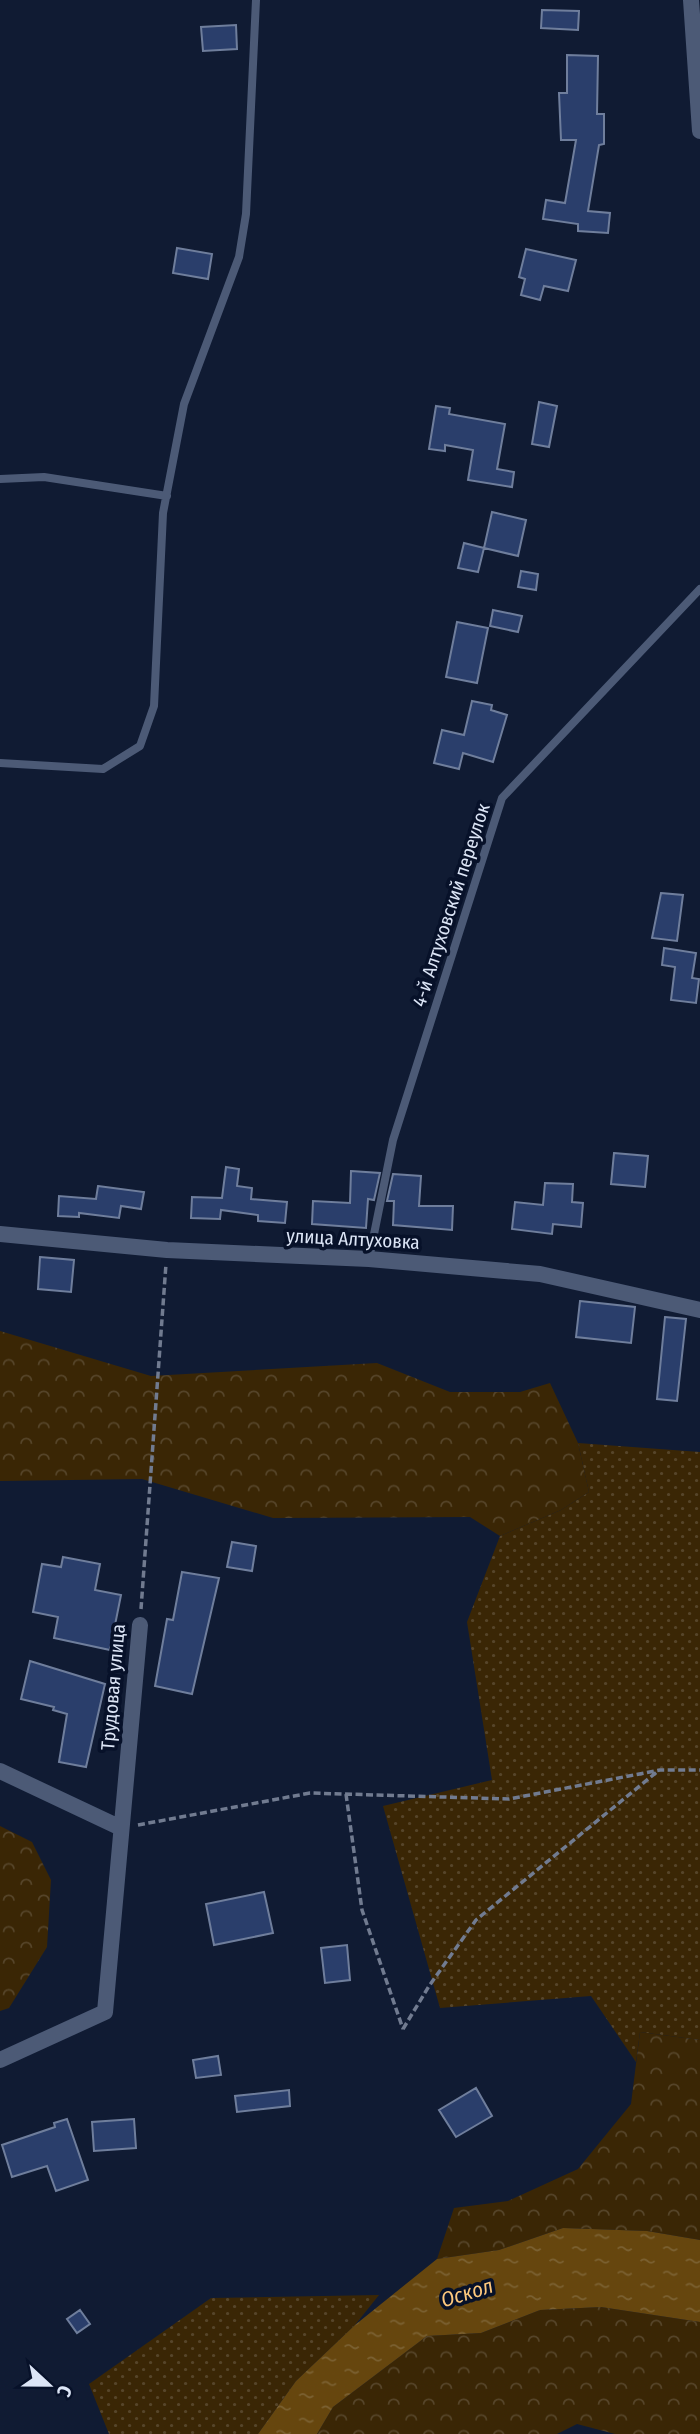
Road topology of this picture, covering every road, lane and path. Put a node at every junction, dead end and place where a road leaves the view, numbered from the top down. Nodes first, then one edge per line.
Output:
1 (256, 0) edge
2 (691, 0) edge
3 (700, 128) edge
4 (0, 479) edge
5 (167, 496) junction
6 (700, 589) edge
7 (0, 763) edge
8 (0, 1234) edge
9 (167, 1250) junction
10 (369, 1259) junction
11 (700, 1310) edge
12 (139, 1625) joint
13 (660, 1770) junction
14 (700, 1770) edge
15 (0, 1771) edge
16 (346, 1794) junction
17 (121, 1828) junction
18 (0, 2060) edge

1 - 5 lane
2 - 3 street
4 - 5 lane
5 - 7 lane
6 - 10 lane, 4-й Алтуховский переулок
8 - 9 street, улица Алтуховка
9 - 10 street, улица Алтуховка
9 - 12 path, Трудовая улица
10 - 11 street, улица Алтуховка
12 - 17 street, Трудовая улица
13 - 14 path
13 - 16 path
13 - 16 path
15 - 17 street
16 - 17 path
17 - 18 street, Трудовая улица

